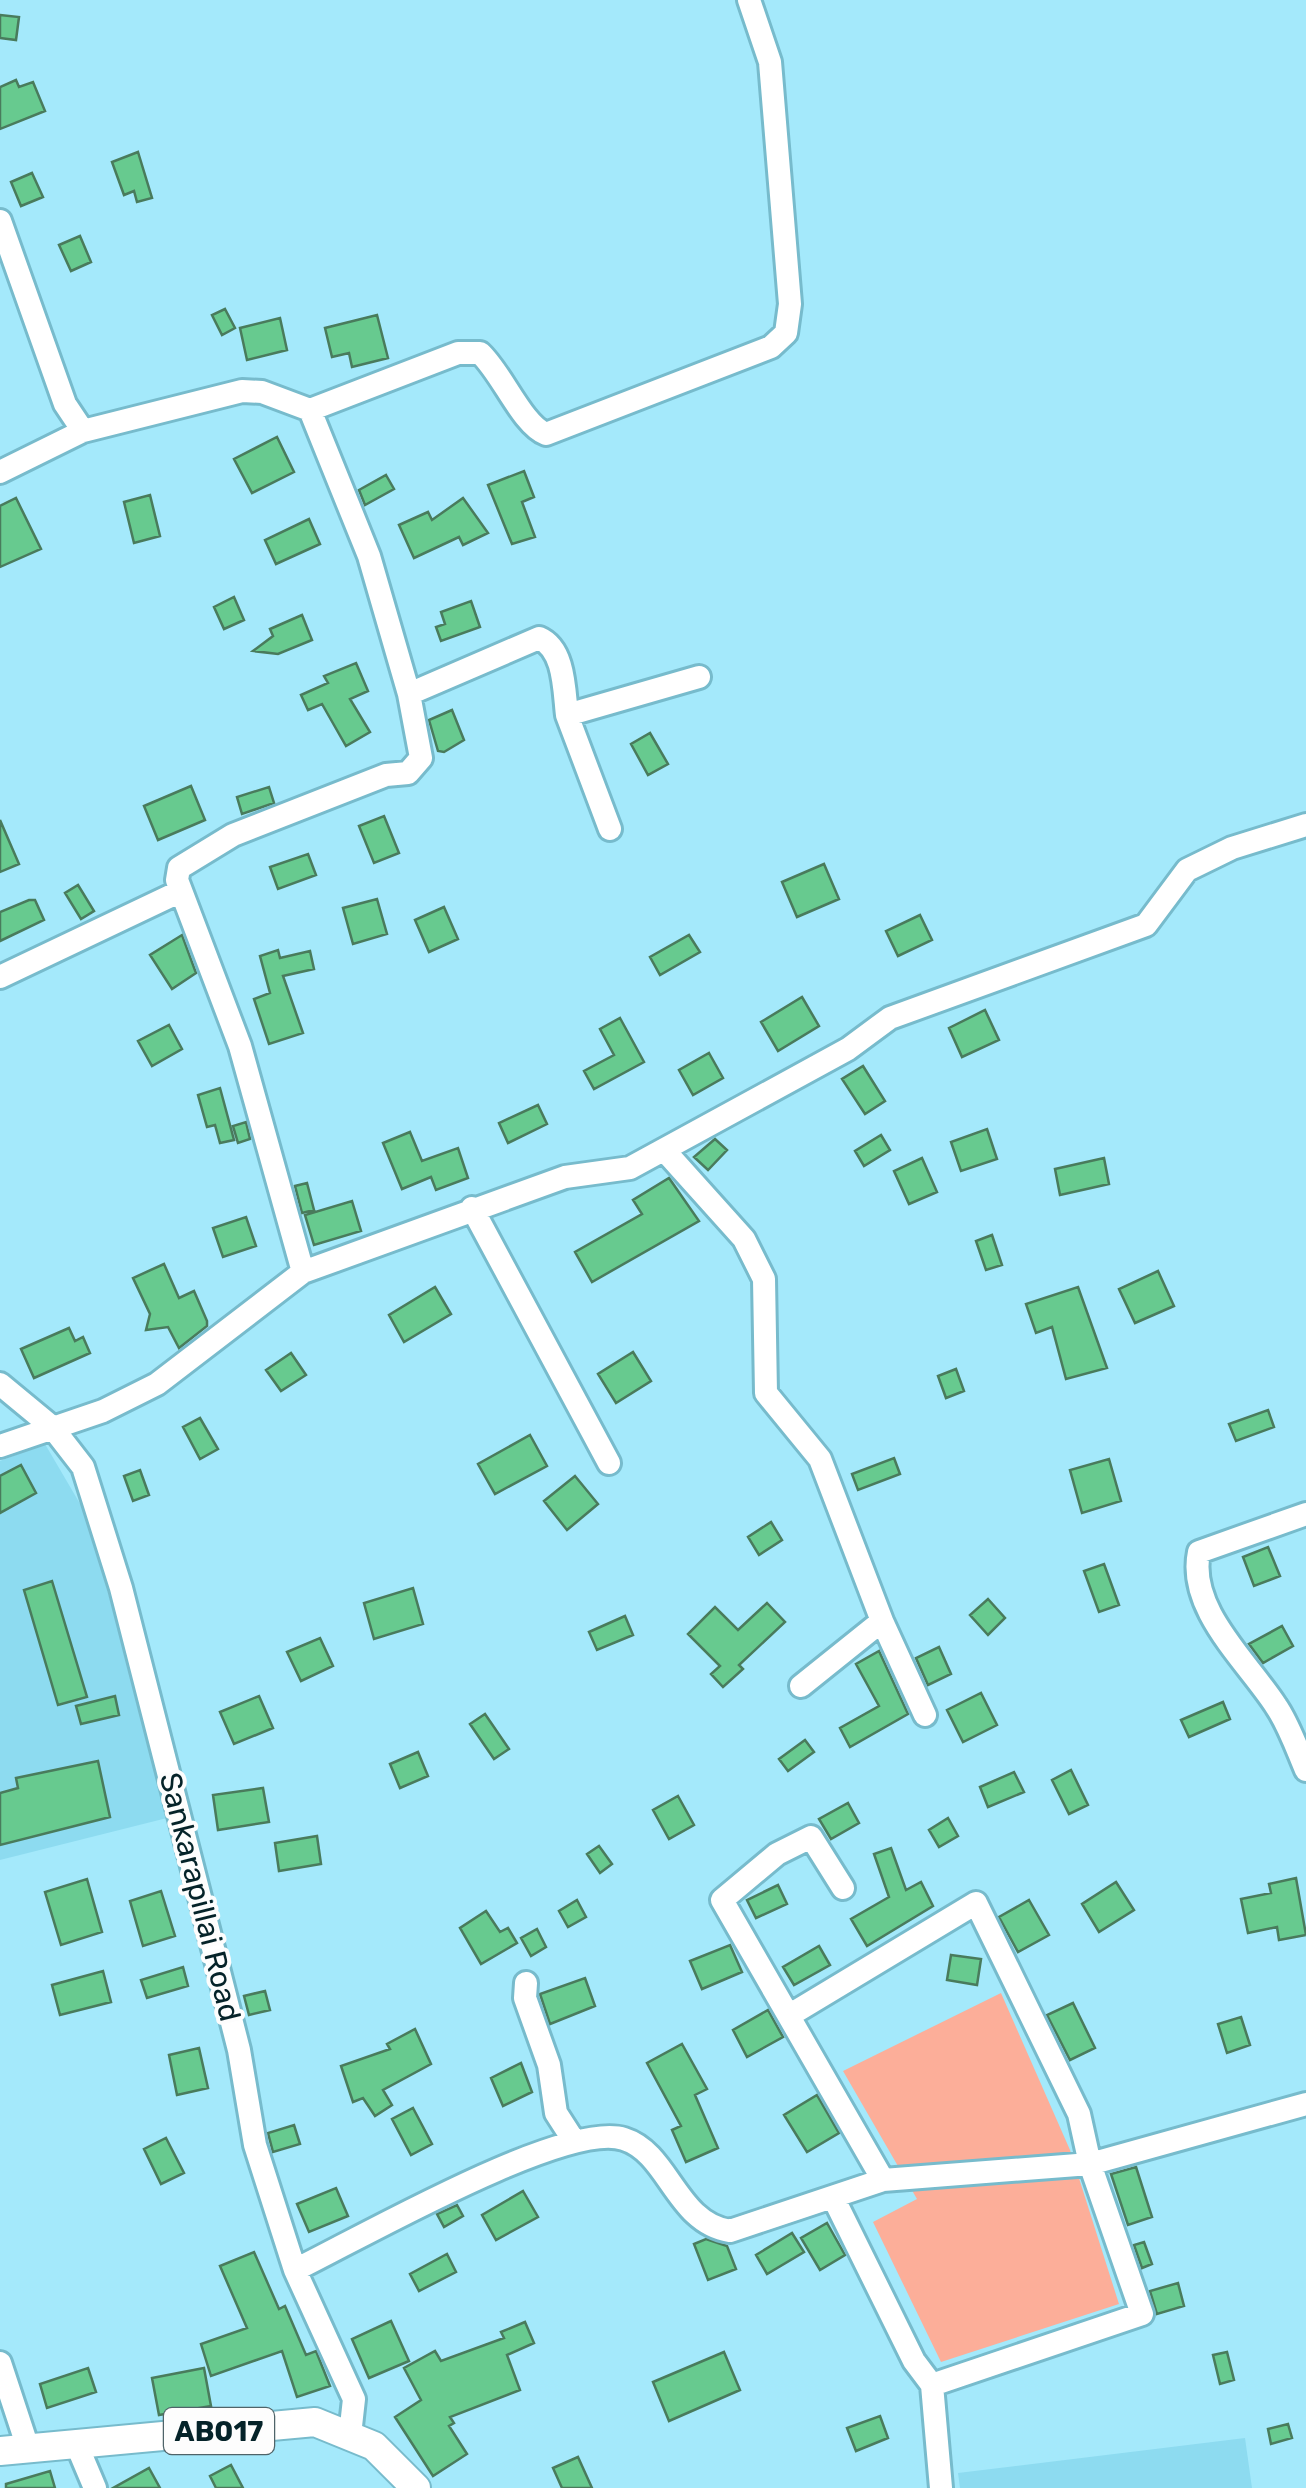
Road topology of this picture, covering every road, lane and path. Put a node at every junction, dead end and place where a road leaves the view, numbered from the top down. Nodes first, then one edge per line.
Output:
1 (749, 0) edge
2 (0, 221) edge
3 (310, 410) junction
4 (83, 431) junction
5 (0, 472) edge
6 (699, 677) dead end
7 (409, 694) junction
8 (567, 715) junction
9 (1306, 825) edge
10 (610, 830) dead end
11 (181, 891) junction
12 (0, 976) edge
13 (665, 1151) junction
14 (472, 1208) junction
15 (303, 1272) junction
16 (0, 1384) edge
17 (52, 1427) junction
18 (0, 1446) edge
19 (609, 1463) dead end
20 (1306, 1514) edge
21 (882, 1621) junction
22 (801, 1686) dead end
23 (925, 1716) dead end
24 (1306, 1770) edge
25 (843, 1888) dead end
26 (526, 1983) dead end
27 (790, 2015) junction
28 (1306, 2104) edge
29 (574, 2141) junction
30 (1090, 2164) junction
31 (882, 2180) junction
32 (833, 2196) junction
33 (295, 2270) junction
34 (0, 2362) edge
35 (932, 2385) junction
36 (350, 2435) junction
37 (76, 2442) junction
38 (14, 2450) edge
39 (95, 2488) edge
40 (416, 2488) edge
41 (941, 2488) edge

1 - 3 street
2 - 4 street
3 - 4 street
3 - 7 street
4 - 5 street
6 - 8 street
7 - 8 street
7 - 11 street
8 - 10 street
9 - 13 street
11 - 12 street
11 - 15 street
13 - 14 street
13 - 21 street
14 - 15 street
14 - 19 street
15 - 17 street
16 - 17 street, Sankarapillai Road
17 - 18 street
17 - 33 street, Sankarapillai Road
20 - 24 street
21 - 22 street
21 - 23 street
25 - 27 street
26 - 29 street
27 - 30 street
27 - 31 street
28 - 30 street
29 - 32 street
29 - 33 street
30 - 31 street
30 - 35 street
31 - 32 street
32 - 35 street
33 - 36 street, Sankarapillai Road
34 - 38 street
35 - 41 street
36 - 37 main road, AB017
36 - 40 main road, AB017
37 - 38 main road, AB017
37 - 39 street

